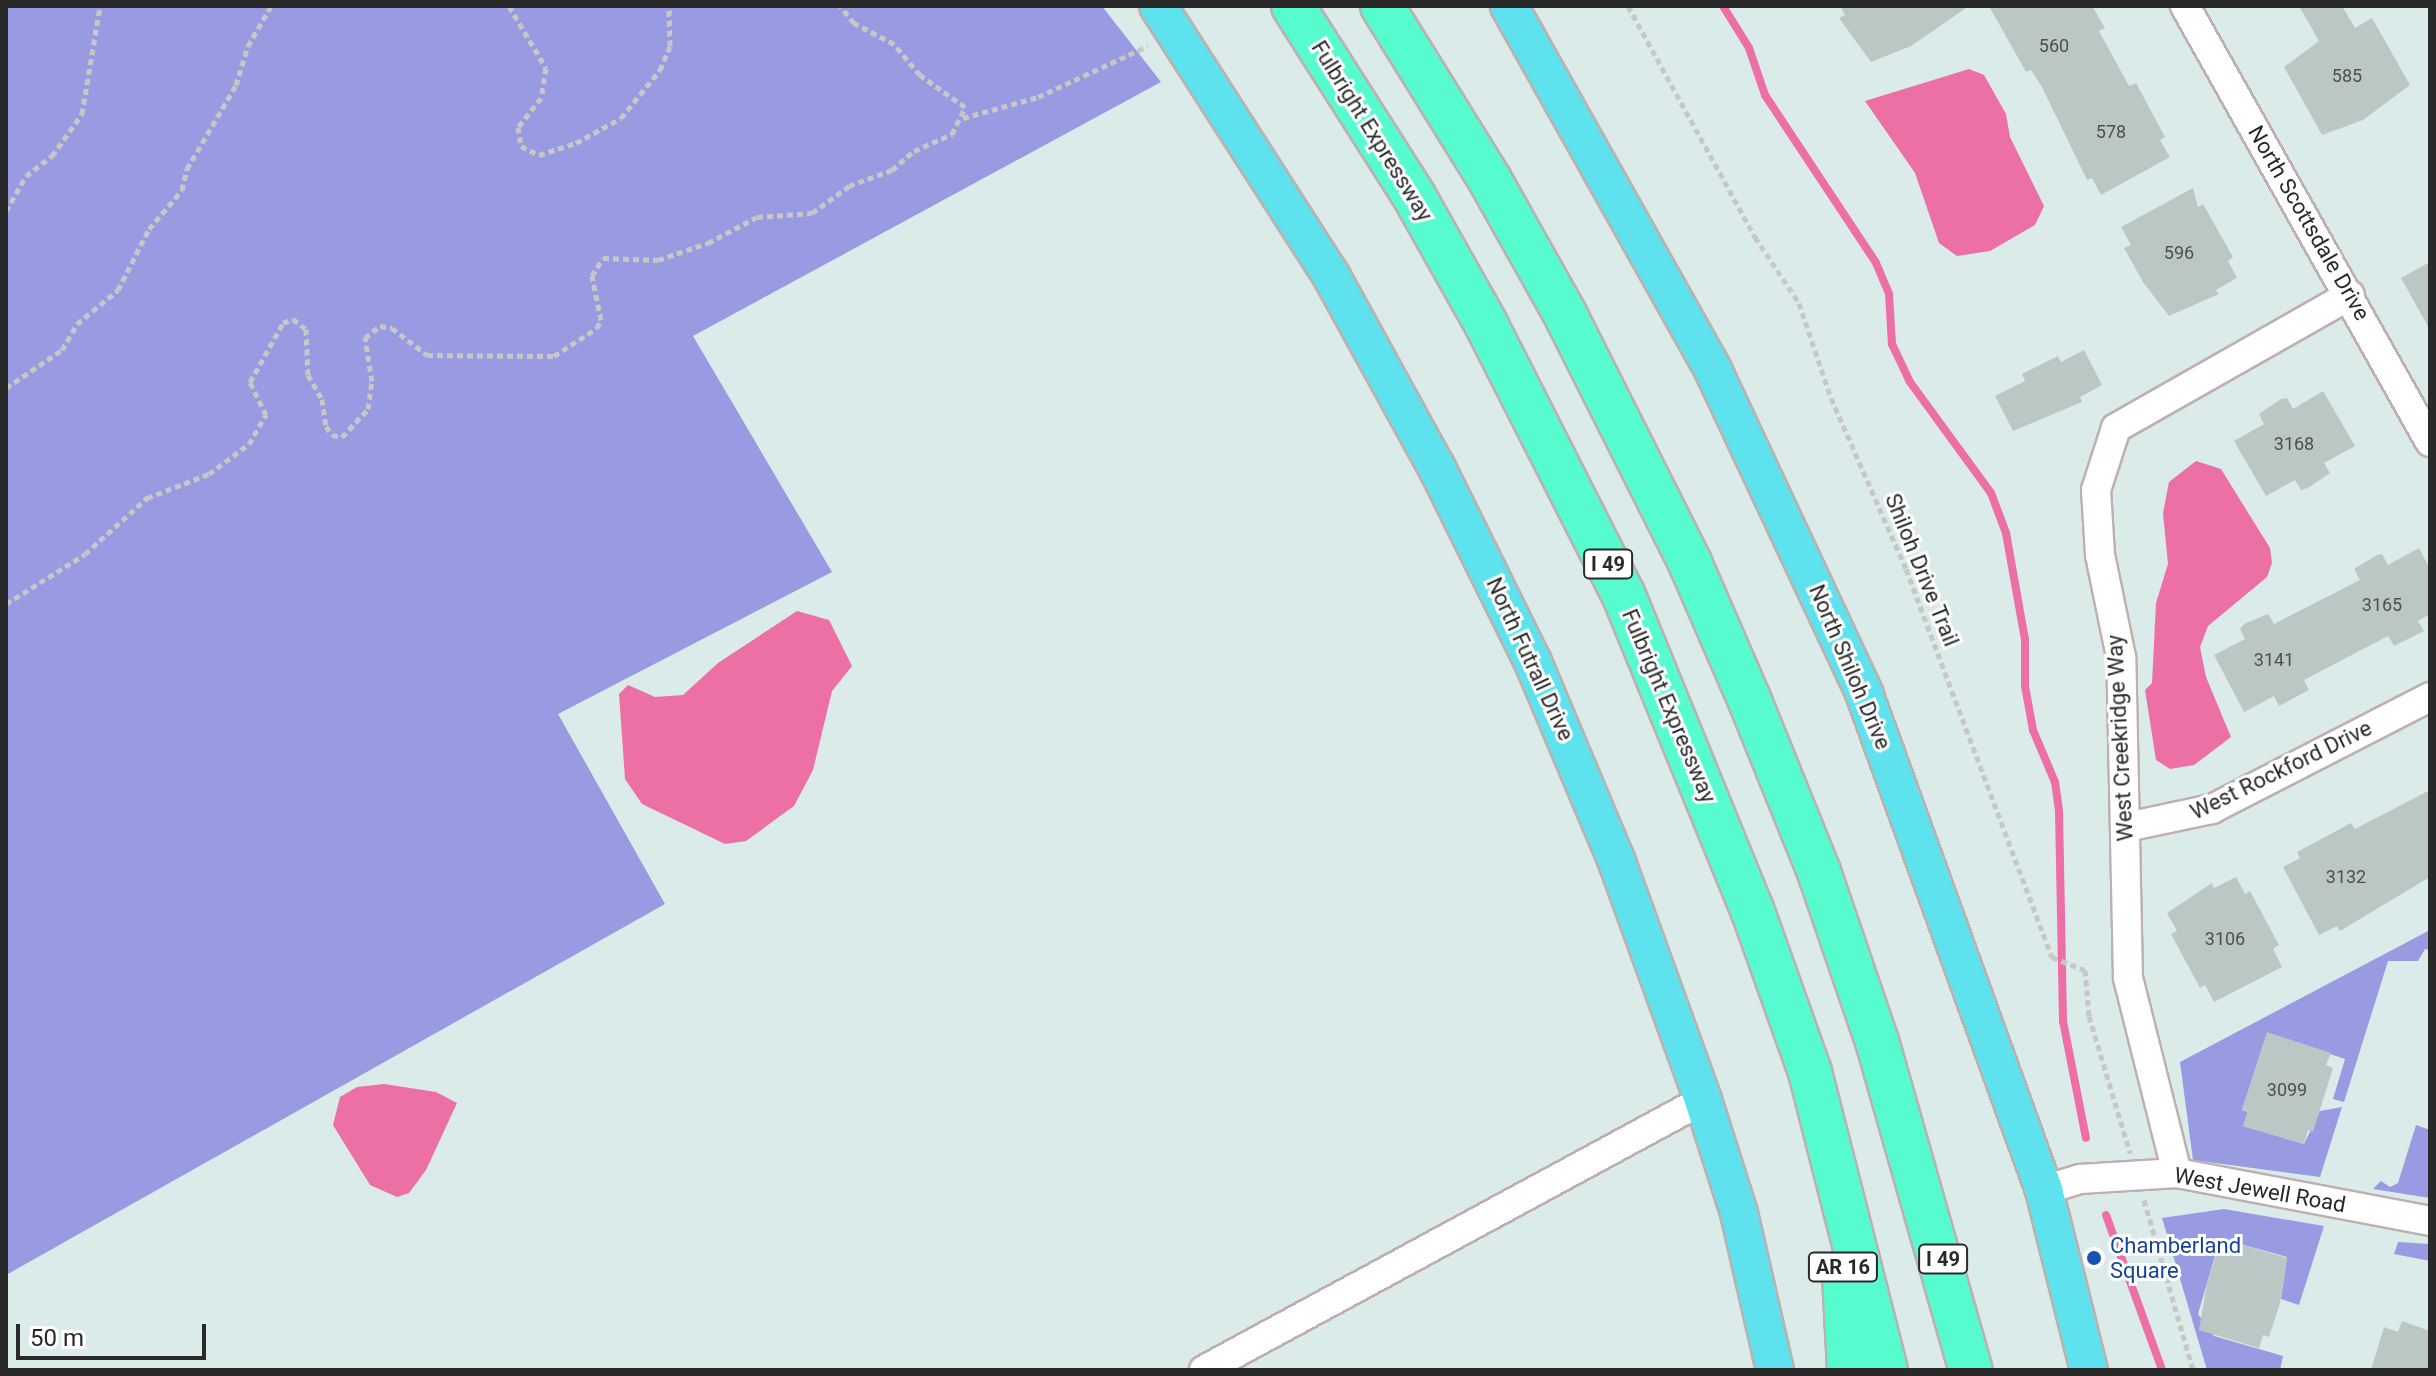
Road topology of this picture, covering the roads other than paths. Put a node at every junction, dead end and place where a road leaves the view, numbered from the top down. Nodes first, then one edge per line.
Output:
1 (1158, 6) edge
2 (1293, 6) edge
3 (1382, 6) edge
4 (1509, 6) edge
5 (2185, 6) edge
6 (2350, 295) junction
7 (2430, 442) edge
8 (2430, 697) edge
9 (2127, 827) junction
10 (1703, 1100) junction
11 (1837, 1164) junction
12 (2177, 1173) junction
13 (2044, 1190) junction
14 (2430, 1221) edge
15 (1204, 1370) edge
16 (1775, 1370) edge
17 (1849, 1370) edge
18 (1886, 1370) edge
19 (1971, 1370) edge
20 (2089, 1370) edge

1 - 10 main road, North Futrall Drive
2 - 11 highway, Fulbright Expressway / I 49
3 - 19 highway, I 49
4 - 13 main road, North Shiloh Drive
5 - 6 street, North Scottsdale Drive
6 - 7 street, North Scottsdale Drive
6 - 9 street, West Creekridge Way
8 - 9 street, West Rockford Drive
9 - 12 street, West Creekridge Way
10 - 15 street
10 - 16 main road, North Futrall Drive
11 - 17 highway, AR 16
11 - 18 highway, Fulbright Expressway / I 49
12 - 13 street, West Jewell Road
12 - 14 street, West Jewell Road
13 - 20 main road, North Shiloh Drive

